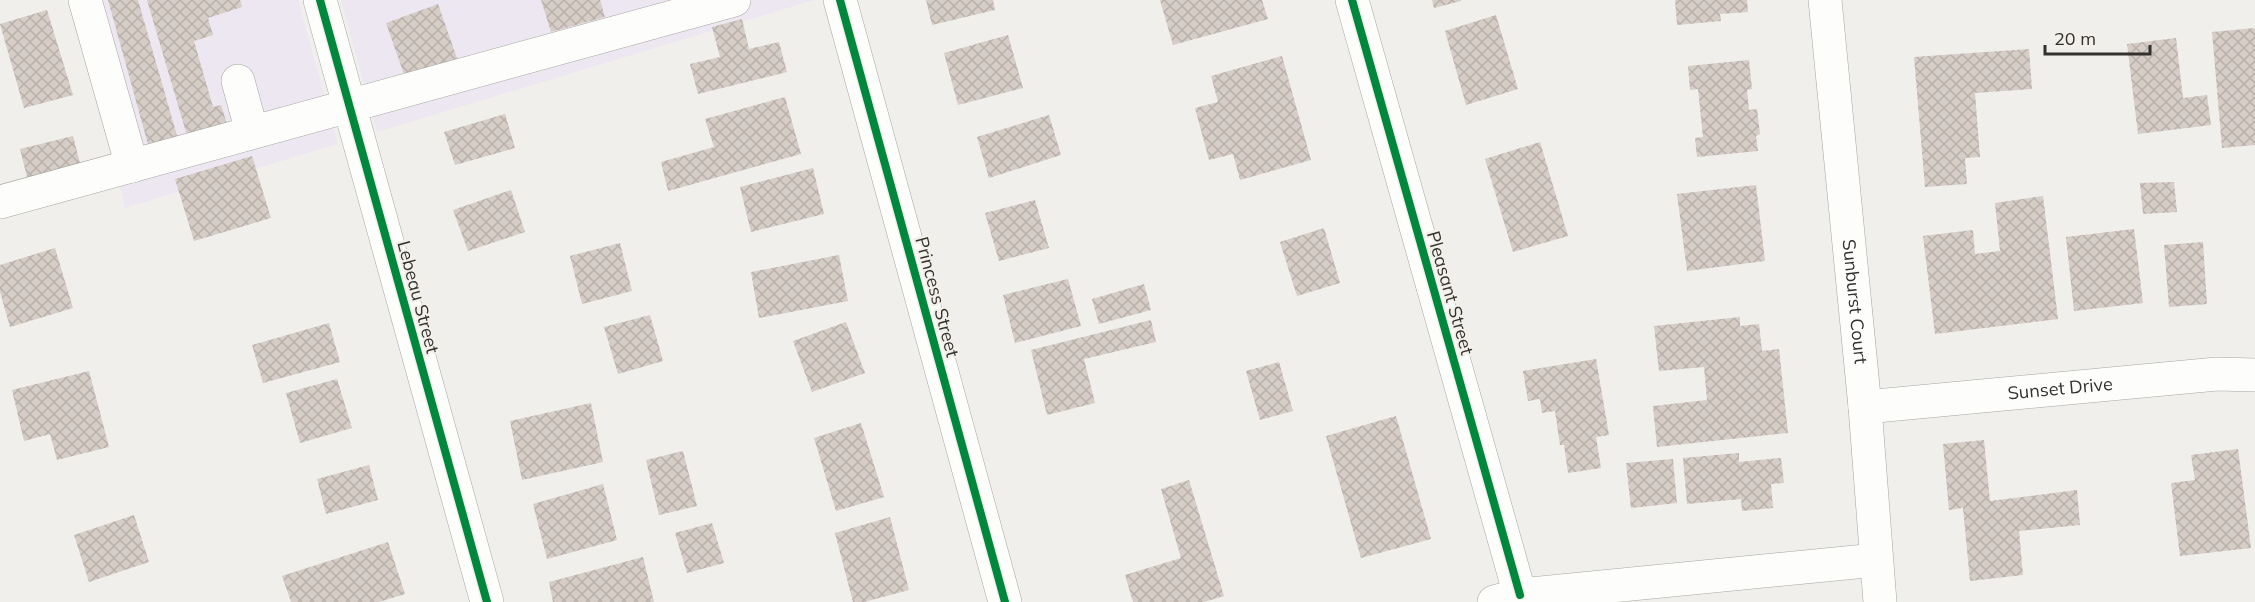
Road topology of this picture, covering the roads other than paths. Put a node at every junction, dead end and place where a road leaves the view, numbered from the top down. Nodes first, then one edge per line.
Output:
1 (85, 0) edge
2 (320, 0) edge
3 (734, 0) edge
4 (840, 0) edge
5 (1352, 0) edge
6 (1834, 1) edge
7 (238, 81) dead end
8 (349, 106) junction
9 (252, 132) junction
10 (132, 166) junction
11 (0, 202) edge
12 (2255, 375) edge
13 (1865, 407) junction
14 (1876, 560) junction
15 (1507, 598) edge
16 (487, 602) edge
17 (1005, 602) edge
18 (1880, 602) edge

1 - 10 street
2 - 8 street, Lebeau Street
3 - 8 street
4 - 17 street, Princess Street
5 - 15 street, Pleasant Street
6 - 13 street, Sunburst Court
7 - 9 street
8 - 9 street
8 - 16 street, Lebeau Street
9 - 10 street
10 - 11 street
12 - 13 street, Sunset Drive
13 - 14 street, Sunburst Court
14 - 15 street
14 - 18 street, Sunburst Court

